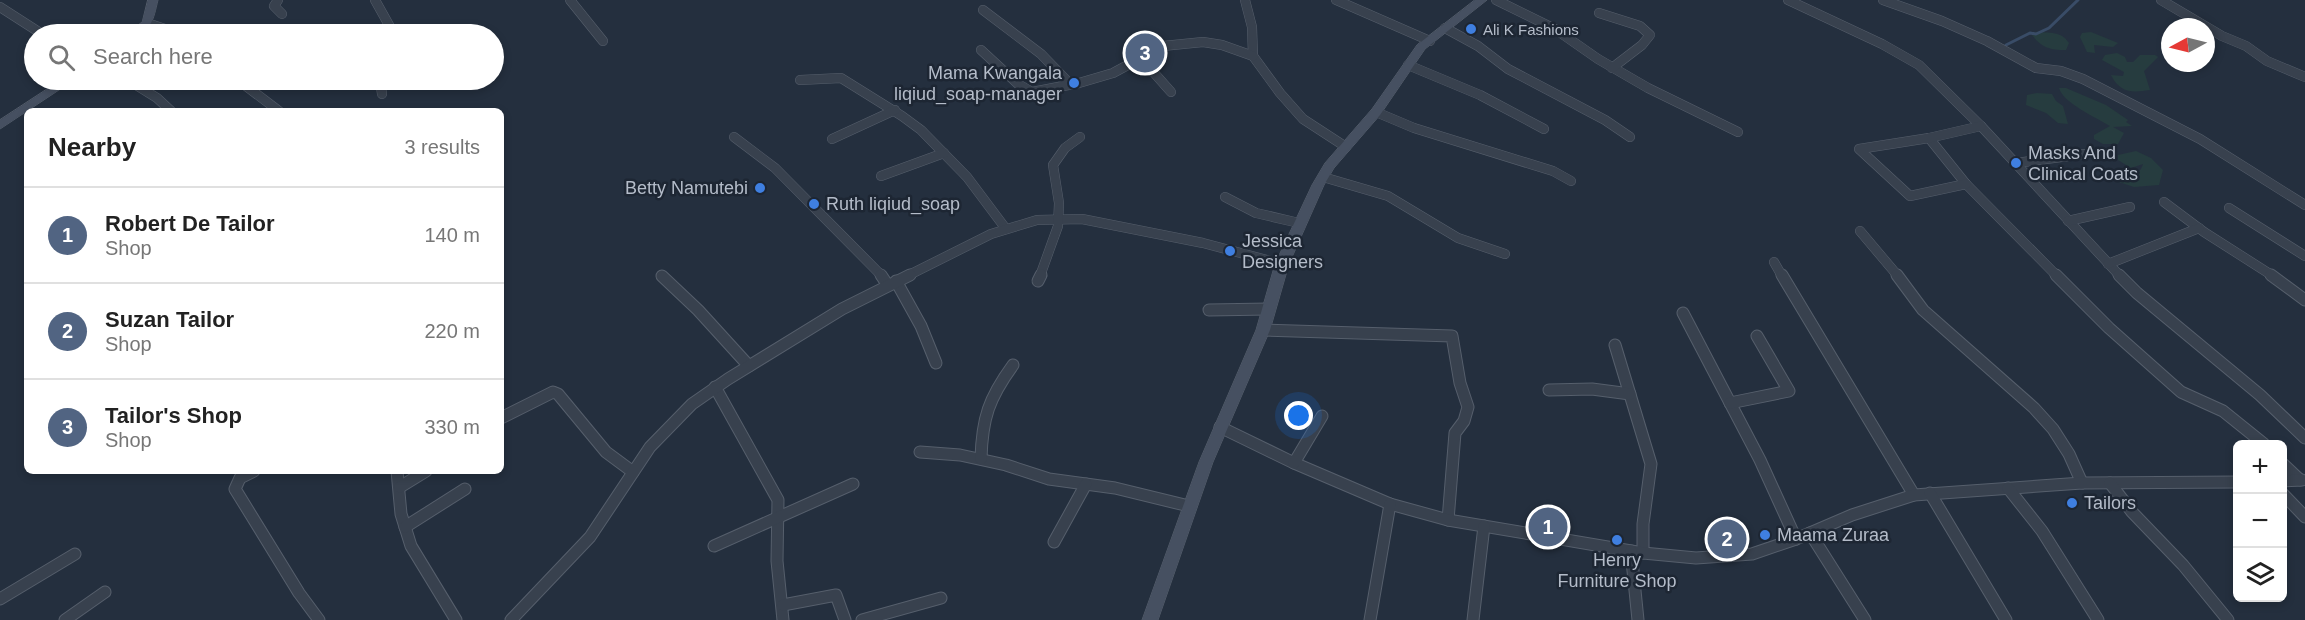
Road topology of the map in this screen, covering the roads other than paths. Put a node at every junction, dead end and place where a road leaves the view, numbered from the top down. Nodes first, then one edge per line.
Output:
1 (153, 0) edge
2 (278, 0) edge
3 (375, 0) edge
4 (570, 0) edge
5 (1245, 0) edge
6 (1336, 0) edge
7 (1482, 0) edge
8 (1496, 0) edge
9 (1788, 0) edge
10 (1883, 0) edge
11 (2161, 0) edge
12 (0, 7) edge
13 (983, 10) dead end
14 (1599, 13) dead end
15 (282, 14) dead end
16 (147, 23) joint
17 (26, 24) edge
18 (150, 24) edge
19 (388, 24) edge
20 (1445, 28) junction
21 (603, 41) dead end
22 (1430, 41) junction
23 (981, 50) dead end
24 (1254, 56) junction
25 (1140, 57) junction
26 (1408, 65) junction
27 (1612, 68) junction
28 (2305, 77) edge
29 (800, 80) dead end
30 (1071, 85) junction
31 (53, 90) edge
32 (144, 90) edge
33 (251, 90) edge
34 (381, 90) edge
35 (1171, 92) dead end
36 (382, 94) dead end
37 (24, 108) edge
38 (25, 108) edge
39 (168, 108) edge
40 (275, 108) edge
41 (895, 110) junction
42 (1376, 112) junction
43 (0, 124) edge
44 (1981, 126) junction
45 (1544, 129) dead end
46 (1738, 132) dead end
47 (734, 137) dead end
48 (1080, 137) dead end
49 (1630, 137) dead end
50 (1929, 138) junction
51 (832, 139) dead end
52 (1346, 147) junction
53 (944, 153) junction
54 (2084, 154) dead end
55 (2016, 163) junction
56 (881, 176) dead end
57 (1323, 177) junction
58 (1571, 181) dead end
59 (1966, 184) junction
60 (1225, 197) dead end
61 (2164, 202) dead end
62 (2305, 205) edge
63 (2130, 207) dead end
64 (2229, 208) dead end
65 (1059, 218) junction
66 (2068, 221) junction
67 (1299, 223) junction
68 (2199, 228) junction
69 (1006, 229) junction
70 (1860, 231) dead end
71 (1505, 254) dead end
72 (2305, 256) edge
73 (1774, 262) dead end
74 (1282, 264) junction
75 (2108, 264) junction
76 (662, 276) dead end
77 (1038, 280) dead end
78 (892, 283) junction
79 (2304, 296) edge
80 (1268, 309) junction
81 (1209, 310) dead end
82 (1683, 313) dead end
83 (1263, 330) junction
84 (1757, 336) dead end
85 (1615, 345) dead end
86 (936, 363) dead end
87 (1013, 365) dead end
88 (749, 366) junction
89 (715, 387) junction
90 (1549, 390) dead end
91 (1630, 394) junction
92 (1730, 403) junction
93 (504, 416) edge
94 (1322, 416) dead end
95 (1220, 427) junction
96 (2305, 438) edge
97 (2259, 440) edge
98 (920, 452) dead end
99 (981, 459) junction
100 (1294, 463) junction
101 (2287, 467) edge
102 (633, 472) junction
103 (248, 474) edge
104 (398, 474) edge
105 (421, 474) edge
106 (2302, 480) edge
107 (2287, 481) edge
108 (2233, 482) edge
109 (2082, 483) junction
110 (2110, 483) junction
111 (853, 484) dead end
112 (1086, 484) junction
113 (400, 487) junction
114 (2008, 488) junction
115 (465, 489) dead end
116 (1930, 493) junction
117 (2284, 494) edge
118 (1914, 495) junction
119 (1390, 504) junction
120 (1190, 506) junction
121 (2305, 517) edge
122 (776, 520) junction
123 (1448, 520) junction
124 (1485, 526) junction
125 (405, 527) junction
126 (1810, 533) junction
127 (1796, 539) junction
128 (1054, 542) dead end
129 (714, 546) dead end
130 (1637, 552) junction
131 (75, 554) dead end
132 (105, 592) dead end
133 (941, 598) dead end
134 (0, 599) edge
135 (783, 605) junction
136 (65, 620) edge
137 (320, 620) edge
138 (456, 620) edge
139 (511, 620) edge
140 (783, 620) edge
141 (845, 620) edge
142 (862, 620) edge
143 (1150, 620) edge
144 (1370, 620) edge
145 (1473, 620) edge
146 (1638, 620) edge
147 (1865, 620) edge
148 (2006, 620) edge
149 (2098, 620) edge
150 (2228, 620) edge

1 - 16 street
2 - 15 street
3 - 19 street
4 - 21 street
5 - 24 street
6 - 22 street
7 - 20 street
8 - 27 street
9 - 44 street
10 - 62 street
11 - 28 street
12 - 17 street
13 - 30 street
14 - 27 street
16 - 18 street
20 - 22 street
20 - 49 street
22 - 26 street
23 - 30 street
24 - 25 street
24 - 52 street
25 - 30 street
25 - 35 street
26 - 42 street
26 - 45 street
27 - 46 street
29 - 41 street
31 - 38 street
32 - 39 street
33 - 40 street
34 - 36 street
37 - 43 street
41 - 51 street
41 - 53 street
42 - 52 street
42 - 58 street
44 - 50 street
44 - 55 street
47 - 78 street
48 - 65 street
50 - 59 street
50 - 59 street
52 - 57 street
53 - 56 street
53 - 69 street
54 - 55 street
55 - 66 street
57 - 67 street
57 - 71 street
59 - 97 street
60 - 67 street
61 - 68 street
63 - 66 street
64 - 72 street
65 - 69 street
65 - 74 street
65 - 77 street
66 - 75 street
67 - 74 street
68 - 75 street
68 - 79 street
69 - 78 street
70 - 109 street
73 - 118 street
74 - 80 street
75 - 96 street
76 - 88 street
78 - 86 street
78 - 88 street
80 - 81 street
80 - 83 street
82 - 92 street
83 - 95 street
83 - 123 street
84 - 92 street
85 - 91 street
87 - 99 street
88 - 89 street
89 - 102 street
89 - 122 street
90 - 91 street
91 - 130 street
92 - 127 street
93 - 102 street
94 - 100 street
95 - 100 street
95 - 120 street
98 - 99 street
99 - 112 street
100 - 119 street
101 - 106 street
102 - 139 street
103 - 137 street
104 - 113 street
105 - 113 street
106 - 107 street
108 - 110 street
109 - 110 street
109 - 114 street
110 - 150 street
111 - 122 street
112 - 120 street
112 - 128 street
113 - 125 street
114 - 116 street
114 - 149 street
115 - 125 street
116 - 118 street
116 - 148 street
117 - 121 street
118 - 126 street
119 - 123 street
119 - 144 street
120 - 143 street
122 - 129 street
122 - 135 street
123 - 124 street
124 - 130 street
124 - 145 street
125 - 138 street
126 - 127 street
126 - 147 street
127 - 130 street
130 - 146 street
131 - 134 street
132 - 136 street
133 - 142 street
135 - 140 street
135 - 141 street

